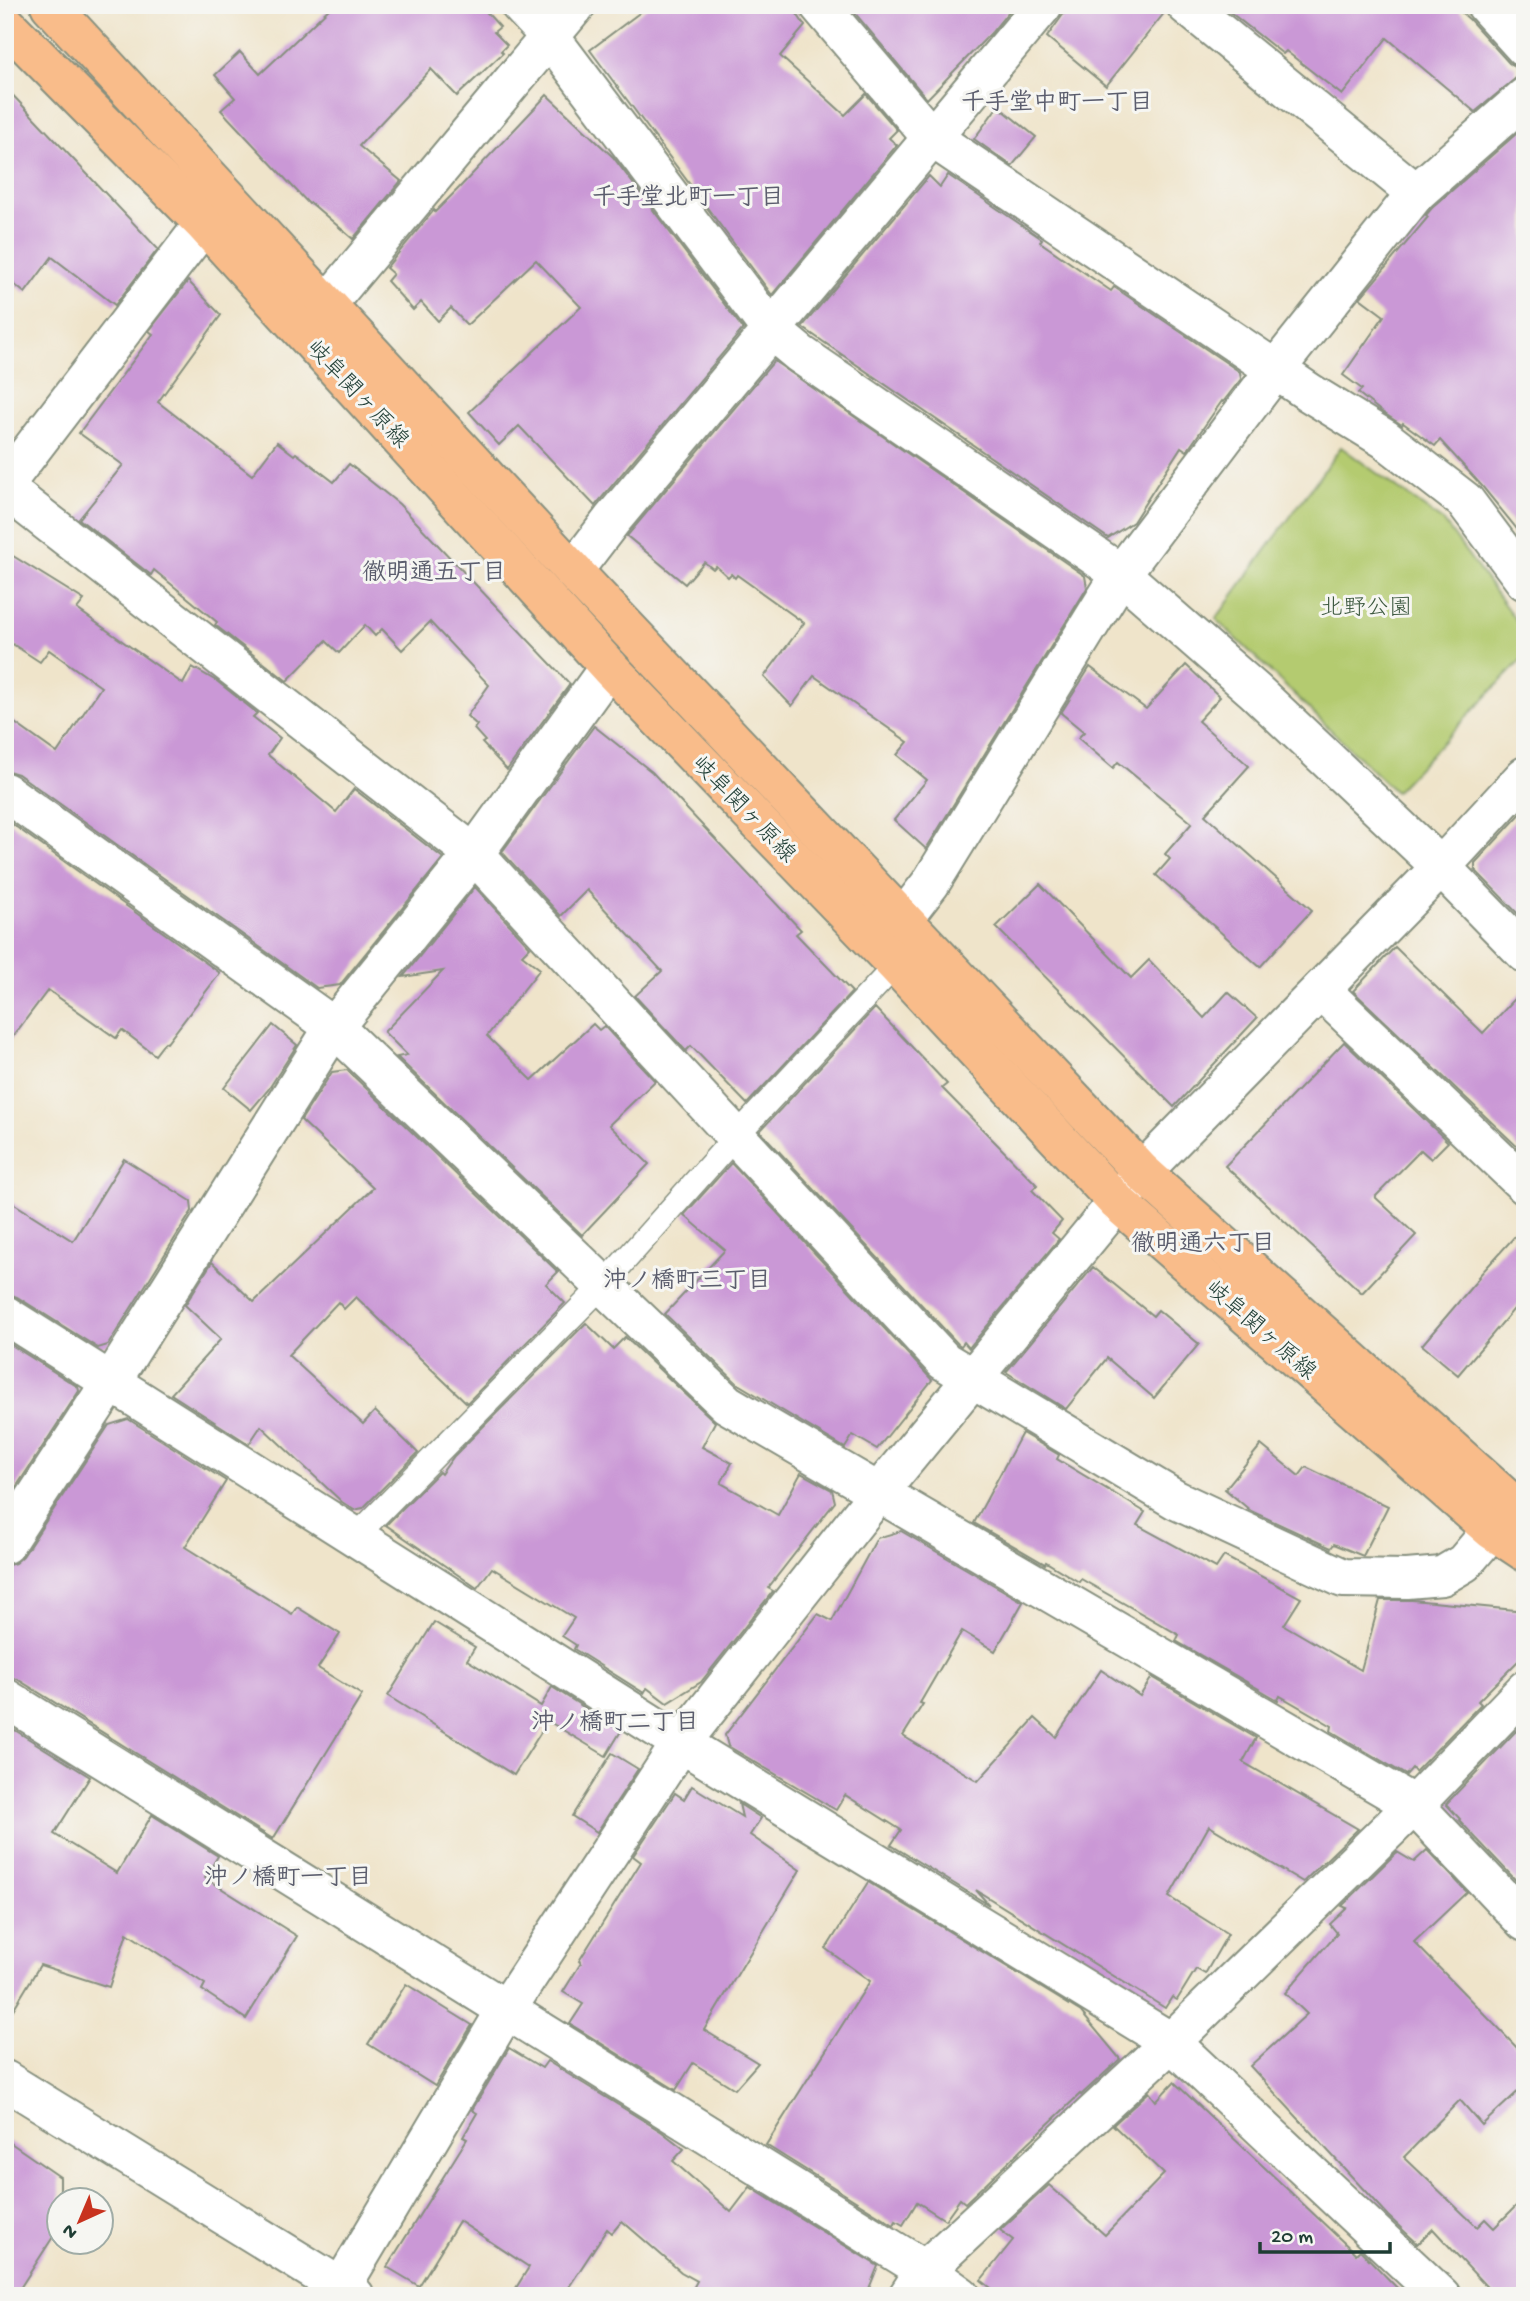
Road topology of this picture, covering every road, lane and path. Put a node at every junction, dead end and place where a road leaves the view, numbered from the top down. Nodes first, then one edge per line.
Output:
1 (50, 5) edge
2 (520, 5) edge
3 (576, 5) edge
4 (819, 5) edge
5 (1043, 5) edge
6 (1186, 5) edge
7 (1486, 5) edge
8 (5, 23) edge
9 (550, 37) junction
10 (1525, 48) edge
11 (1525, 97) edge
12 (932, 137) junction
13 (1416, 193) junction
14 (204, 224) junction
15 (327, 304) junction
16 (771, 330) junction
17 (1276, 369) junction
18 (5, 486) edge
19 (573, 571) junction
20 (1121, 574) junction
21 (1525, 581) edge
22 (609, 667) junction
23 (1525, 776) edge
24 (5, 792) edge
25 (474, 854) junction
26 (1441, 867) junction
27 (903, 919) junction
28 (1525, 953) edge
29 (896, 965) junction
30 (1321, 990) junction
31 (334, 1027) junction
32 (736, 1136) junction
33 (1142, 1172) junction
34 (1525, 1185) edge
35 (1117, 1202) junction
36 (603, 1285) junction
37 (5, 1315) edge
38 (971, 1378) junction
39 (111, 1382) junction
40 (878, 1492) junction
41 (1525, 1512) edge
42 (1492, 1530) junction
43 (356, 1536) junction
44 (5, 1544) edge
45 (1525, 1552) edge
46 (1525, 1690) edge
47 (5, 1698) edge
48 (681, 1743) junction
49 (1414, 1805) junction
50 (1525, 1922) edge
51 (506, 2010) junction
52 (1171, 2042) junction
53 (5, 2080) edge
54 (916, 2283) edge
55 (344, 2293) edge
56 (961, 2296) edge
57 (1441, 2296) edge

1 - 15 main road, 岐阜関ヶ原線
2 - 9 street
3 - 9 street
4 - 12 street
5 - 12 street
6 - 13 street
7 - 10 street
8 - 14 main road, 岐阜関ヶ原線
9 - 15 street
9 - 16 street
11 - 13 street
12 - 16 street
12 - 17 street
13 - 17 street
14 - 18 street
14 - 22 main road, 岐阜関ヶ原線
15 - 19 main road, 岐阜関ヶ原線
16 - 19 street
16 - 20 street
17 - 20 street
17 - 21 street
18 - 25 street
19 - 27 main road, 岐阜関ヶ原線
20 - 26 street
20 - 27 street
22 - 25 street
22 - 29 main road, 岐阜関ヶ原線
23 - 26 street
24 - 31 street
25 - 31 street
25 - 32 street
26 - 28 street
26 - 30 street
27 - 33 main road, 岐阜関ヶ原線
29 - 32 lane
29 - 35 main road, 岐阜関ヶ原線
30 - 33 street
30 - 34 street
31 - 36 street
31 - 39 street
32 - 36 lane
32 - 38 street
33 - 35 street
33 - 41 main road, 岐阜関ヶ原線
35 - 38 street
35 - 42 main road, 岐阜関ヶ原線
36 - 40 street
36 - 43 lane
37 - 39 street
38 - 40 street
38 - 42 street
39 - 43 street
39 - 44 street
40 - 48 street
40 - 49 street
42 - 45 main road, 岐阜関ヶ原線
43 - 48 street
46 - 49 street
47 - 51 street
48 - 51 street
48 - 52 street
49 - 50 street
49 - 52 street
51 - 54 street
51 - 55 street
52 - 54 street
52 - 57 street
53 - 55 street
54 - 56 street

